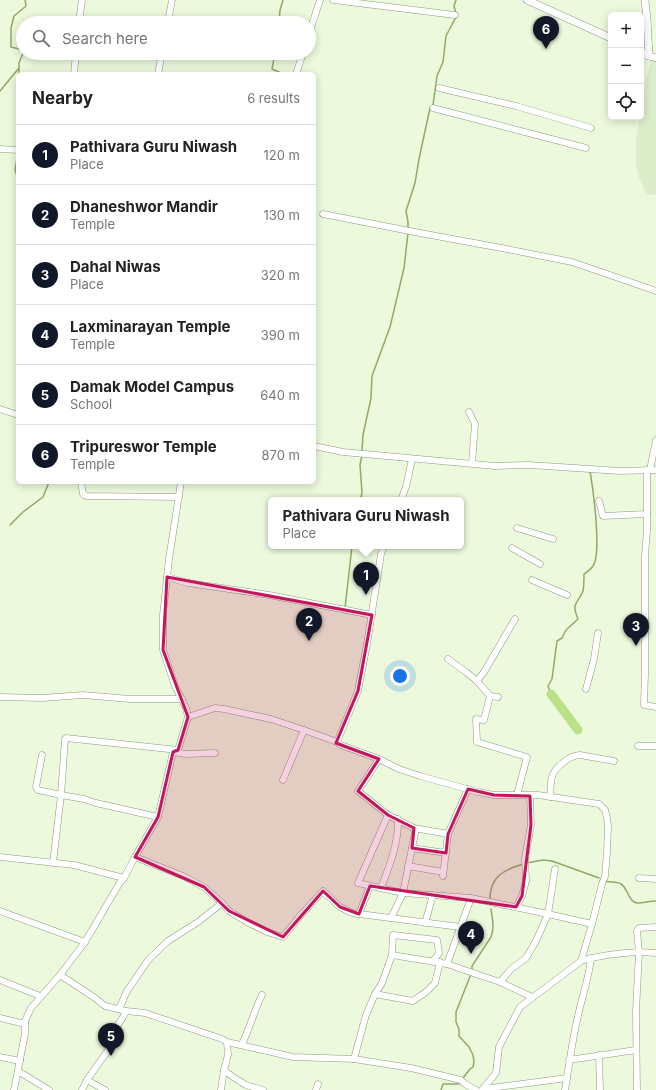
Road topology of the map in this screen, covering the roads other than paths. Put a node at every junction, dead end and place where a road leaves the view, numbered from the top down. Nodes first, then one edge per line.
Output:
1 (82, 0) edge
2 (172, 0) edge
3 (320, 0) edge
4 (333, 0) edge
5 (527, 0) edge
6 (645, 0) edge
7 (455, 15) dead end
8 (80, 16) edge
9 (169, 16) edge
10 (315, 16) edge
11 (608, 37) edge
12 (652, 57) edge
13 (75, 60) edge
14 (161, 60) edge
15 (301, 60) edge
16 (74, 72) edge
17 (158, 72) edge
18 (297, 72) edge
19 (439, 88) dead end
20 (433, 108) dead end
21 (591, 128) dead end
22 (586, 148) dead end
23 (0, 149) edge
24 (16, 150) edge
25 (324, 214) dead end
26 (656, 291) edge
27 (0, 409) edge
28 (469, 412) dead end
29 (16, 414) edge
30 (656, 440) edge
31 (316, 446) edge
32 (412, 459) junction
33 (472, 463) junction
34 (651, 470) edge
35 (81, 484) edge
36 (181, 484) edge
37 (179, 497) junction
38 (402, 497) edge
39 (599, 501) dead end
40 (646, 514) junction
41 (517, 528) dead end
42 (553, 540) dead end
43 (512, 548) dead end
44 (383, 549) edge
45 (540, 564) dead end
46 (167, 578) junction
47 (532, 580) dead end
48 (567, 595) dead end
49 (372, 615) junction
50 (515, 619) dead end
51 (598, 633) dead end
52 (448, 659) dead end
53 (477, 681) junction
54 (586, 689) dead end
55 (490, 696) junction
56 (0, 697) edge
57 (498, 697) dead end
58 (182, 699) junction
59 (656, 707) edge
60 (188, 717) junction
61 (304, 730) junction
62 (337, 742) junction
63 (638, 746) dead end
64 (656, 746) edge
65 (176, 751) junction
66 (216, 753) dead end
67 (42, 755) dead end
68 (379, 759) junction
69 (614, 761) dead end
70 (283, 780) dead end
71 (468, 789) junction
72 (61, 795) junction
73 (517, 795) junction
74 (530, 796) junction
75 (550, 796) junction
76 (388, 815) junction
77 (158, 817) junction
78 (398, 819) junction
79 (414, 828) junction
80 (448, 834) junction
81 (412, 848) junction
82 (446, 853) junction
83 (0, 857) edge
84 (135, 857) junction
85 (53, 863) junction
86 (408, 866) junction
87 (555, 869) dead end
88 (124, 878) junction
89 (639, 878) dead end
90 (656, 879) edge
91 (370, 886) junction
92 (381, 888) junction
93 (403, 892) junction
94 (433, 896) junction
95 (471, 898) junction
96 (222, 903) junction
97 (516, 907) junction
98 (0, 911) edge
99 (359, 914) junction
100 (548, 914) junction
101 (391, 918) junction
102 (425, 923) junction
103 (592, 924) junction
104 (460, 927) junction
105 (656, 927) edge
106 (85, 942) junction
107 (639, 952) junction
108 (656, 953) edge
109 (392, 955) junction
110 (591, 958) junction
111 (581, 961) junction
112 (433, 962) junction
113 (440, 962) junction
114 (447, 964) junction
115 (60, 975) junction
116 (0, 980) edge
117 (500, 982) junction
118 (375, 994) junction
119 (262, 995) dead end
120 (40, 996) junction
121 (532, 998) junction
122 (119, 1009) junction
123 (126, 1011) junction
124 (0, 1018) edge
125 (25, 1024) junction
126 (227, 1042) junction
127 (242, 1044) junction
128 (636, 1050) junction
129 (599, 1055) junction
130 (0, 1057) edge
131 (354, 1058) junction
132 (569, 1060) junction
133 (20, 1062) junction
134 (224, 1070) junction
135 (18, 1071) junction
136 (567, 1078) junction
137 (86, 1080) junction
138 (14, 1090) edge
139 (49, 1090) edge
140 (82, 1090) edge
141 (105, 1090) edge
142 (221, 1090) edge
143 (263, 1090) edge
144 (480, 1090) edge
145 (565, 1090) edge
146 (600, 1090) edge
147 (637, 1090) edge

1 - 8 street
2 - 9 street
3 - 10 street
4 - 7 street
5 - 11 street
6 - 12 street
13 - 16 street
14 - 17 street
15 - 18 street
19 - 21 street
20 - 22 street
23 - 24 street
25 - 26 street
27 - 29 street
28 - 33 street
30 - 34 street
31 - 32 street
32 - 33 street
32 - 38 street
33 - 34 street
34 - 40 street
35 - 37 street
36 - 37 street
37 - 46 street
39 - 40 street
40 - 59 street
41 - 42 street
43 - 45 street
44 - 49 street
46 - 49 street
46 - 58 street
47 - 48 street
49 - 62 street
50 - 53 street
51 - 54 street
52 - 53 street
53 - 55 street
55 - 57 street
55 - 73 street
56 - 58 street
58 - 60 street
60 - 61 street
60 - 65 street
61 - 62 street
61 - 70 street
62 - 68 street
63 - 64 street
65 - 66 street
65 - 72 street
65 - 77 street
67 - 72 street
68 - 71 street
68 - 76 street
69 - 75 street
71 - 73 street
71 - 80 street
72 - 77 street
72 - 85 street
73 - 74 street
74 - 75 street
74 - 97 street
75 - 103 street
76 - 78 street
76 - 91 street
77 - 84 street
78 - 79 street
78 - 92 street
79 - 80 street
79 - 81 street
80 - 82 street
81 - 82 street
81 - 86 street
82 - 86 street
83 - 85 street
84 - 88 street
84 - 96 street
85 - 88 street
86 - 93 street
87 - 100 street
88 - 106 street
89 - 90 street
91 - 92 street
91 - 99 street
92 - 93 street
93 - 94 street
93 - 101 street
94 - 95 street
94 - 102 street
95 - 97 street
95 - 104 street
96 - 99 street
96 - 122 street
97 - 100 street
98 - 106 street
99 - 101 street
100 - 103 street
100 - 117 street
101 - 102 street
102 - 104 street
103 - 111 street
104 - 114 street
105 - 107 street
106 - 115 street
107 - 108 street
107 - 110 street
107 - 128 street
109 - 112 street
109 - 112 street
109 - 118 street
110 - 111 street
110 - 132 street
111 - 121 street
112 - 113 street
113 - 114 street
113 - 118 street
114 - 117 street
115 - 120 street
115 - 122 street
116 - 120 street
117 - 121 street
118 - 131 street
119 - 127 street
120 - 125 street
121 - 144 street
122 - 123 street
123 - 126 street
123 - 137 street
124 - 125 street
125 - 133 street
126 - 127 street
126 - 134 street
127 - 131 street
128 - 129 street
128 - 147 street
129 - 132 street
129 - 146 street
130 - 133 street
131 - 144 street
132 - 136 street
133 - 135 street
134 - 142 street
134 - 143 street
135 - 138 street
135 - 139 street
136 - 144 street
136 - 145 street
137 - 140 street
137 - 141 street

